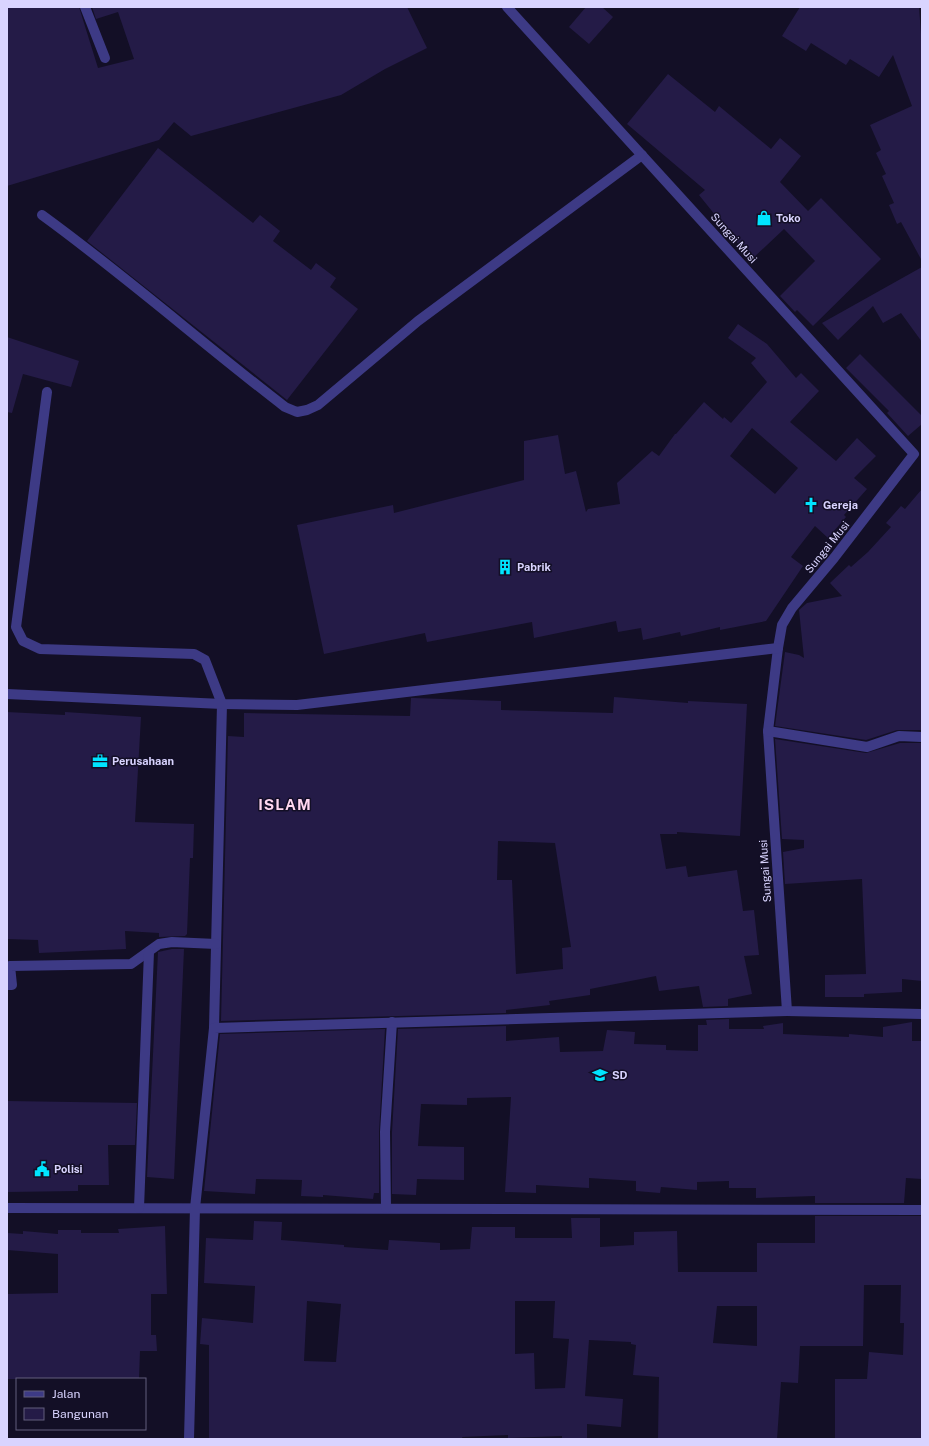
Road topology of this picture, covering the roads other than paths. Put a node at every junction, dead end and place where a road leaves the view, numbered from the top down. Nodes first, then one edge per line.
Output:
1 (85, 7) edge
2 (506, 7) edge
3 (105, 58) dead end
4 (642, 154) junction
5 (42, 215) dead end
6 (47, 392) dead end
7 (918, 458) edge
8 (778, 648) junction
9 (7, 694) edge
10 (222, 704) junction
11 (768, 731) junction
12 (922, 736) edge
13 (216, 944) junction
14 (149, 952) junction
15 (7, 985) edge
16 (787, 1011) junction
17 (922, 1014) edge
18 (392, 1022) junction
19 (214, 1028) junction
20 (7, 1208) edge
21 (139, 1208) junction
22 (195, 1208) junction
23 (386, 1208) junction
24 (922, 1210) edge
25 (189, 1439) edge

1 - 3 street
2 - 4 street, Sungai Musi
4 - 5 street
4 - 7 street, Sungai Musi
6 - 10 street
7 - 8 street, Sungai Musi
8 - 10 street
8 - 11 street, Sungai Musi
9 - 10 street
10 - 13 street
11 - 12 street
11 - 16 street, Sungai Musi
13 - 14 street
13 - 19 street
14 - 15 street
14 - 21 street
16 - 17 street
16 - 18 street
18 - 19 street
18 - 23 street
19 - 22 street
20 - 21 street
21 - 22 street
22 - 23 street
22 - 25 street
23 - 24 street

